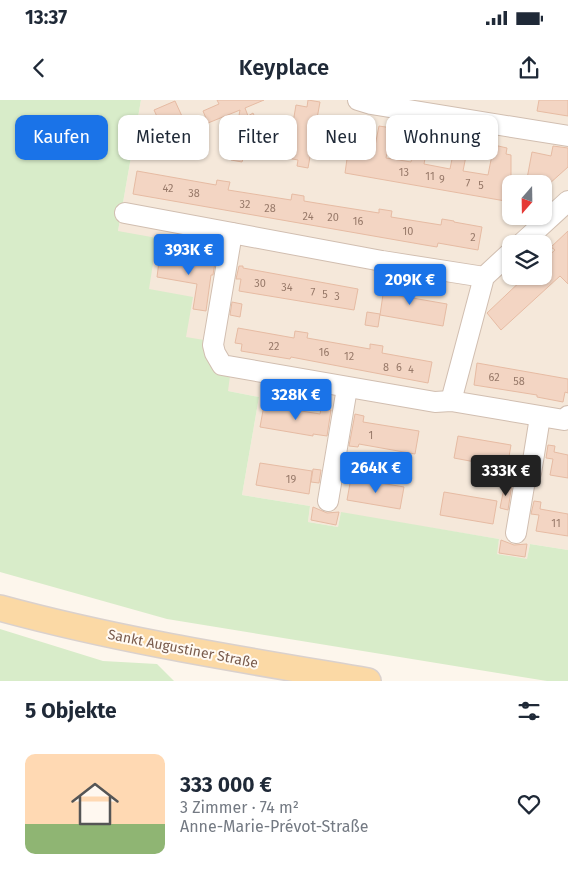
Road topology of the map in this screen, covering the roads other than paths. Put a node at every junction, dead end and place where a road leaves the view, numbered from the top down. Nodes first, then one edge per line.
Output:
1 (358, 100) edge
2 (568, 136) edge
3 (568, 200) edge
4 (125, 213) dead end
5 (232, 233) junction
6 (531, 235) edge
7 (502, 260) edge
8 (484, 277) junction
9 (347, 388) junction
10 (451, 401) junction
11 (540, 416) junction
12 (568, 416) edge
13 (328, 501) dead end
14 (516, 533) dead end
15 (0, 608) edge
16 (368, 681) edge

1 - 2 street
3 - 6 street
4 - 5 street
5 - 8 street
5 - 9 street
7 - 8 street
8 - 10 street
9 - 10 street
9 - 13 street
10 - 11 street
11 - 12 street
11 - 14 street
15 - 16 main road, Sankt Augustiner Straße

